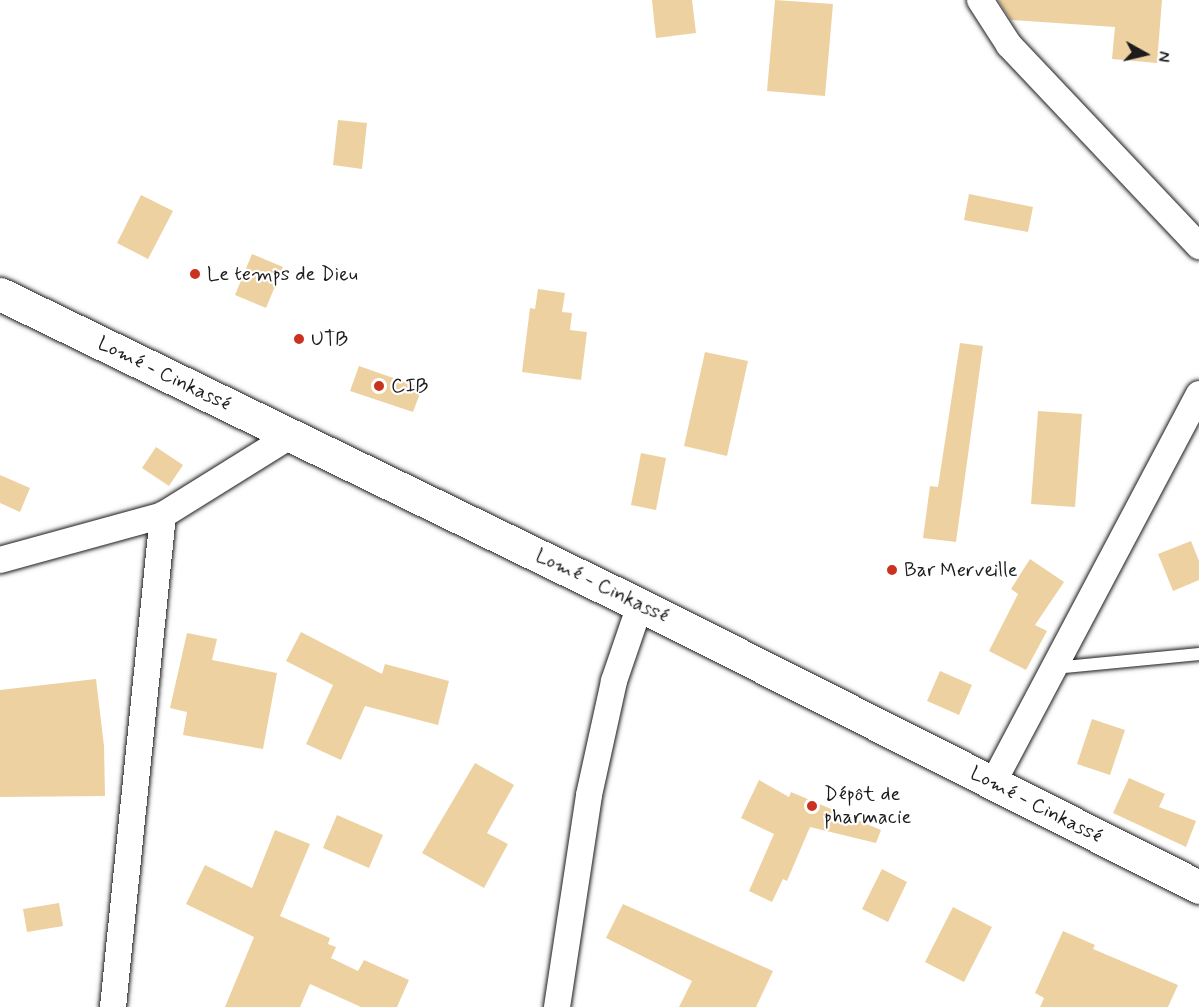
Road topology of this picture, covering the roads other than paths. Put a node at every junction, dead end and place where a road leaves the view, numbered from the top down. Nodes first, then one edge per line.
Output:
1 (980, 0) edge
2 (1199, 246) edge
3 (0, 294) edge
4 (1199, 394) edge
5 (290, 436) junction
6 (163, 515) junction
7 (0, 560) edge
8 (640, 605) junction
9 (1199, 654) edge
10 (1053, 668) junction
11 (993, 783) junction
12 (1199, 887) edge
13 (113, 1007) edge
14 (557, 1007) edge

1 - 2 street
3 - 5 highway, Lomé - Cinkassé
4 - 10 street
5 - 6 street
5 - 8 highway, Lomé - Cinkassé
6 - 7 street
6 - 13 street
8 - 11 highway, Lomé - Cinkassé
8 - 14 street
9 - 10 lane
10 - 11 street
11 - 12 highway, Lomé - Cinkassé

